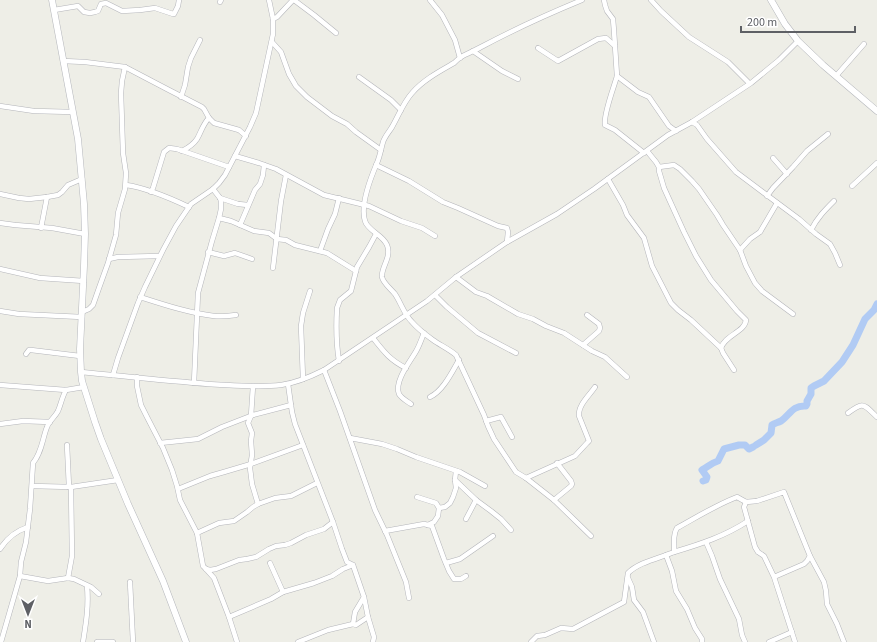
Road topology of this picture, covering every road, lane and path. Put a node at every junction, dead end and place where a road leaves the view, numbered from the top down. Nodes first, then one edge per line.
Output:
1 (52, 0) edge
2 (179, 0) edge
3 (269, 0) edge
4 (294, 0) edge
5 (430, 0) edge
6 (582, 0) edge
7 (604, 0) edge
8 (651, 0) edge
9 (771, 0) edge
10 (54, 10) junction
11 (273, 19) junction
12 (336, 33) dead end
13 (200, 40) dead end
14 (798, 41) junction
15 (272, 42) junction
16 (864, 44) dead end
17 (615, 46) junction
18 (538, 48) dead end
19 (473, 51) junction
20 (460, 58) junction
21 (63, 61) junction
22 (126, 67) junction
23 (617, 76) junction
24 (836, 76) junction
25 (359, 77) dead end
26 (518, 79) dead end
27 (749, 83) junction
28 (181, 97) junction
29 (0, 106) edge
30 (401, 110) junction
31 (877, 111) edge
32 (73, 112) junction
33 (209, 118) junction
34 (692, 122) junction
35 (676, 131) junction
36 (828, 134) dead end
37 (246, 136) junction
38 (381, 150) junction
39 (182, 151) junction
40 (645, 152) junction
41 (235, 156) junction
42 (773, 158) dead end
43 (877, 163) edge
44 (264, 165) junction
45 (376, 166) junction
46 (229, 167) junction
47 (659, 167) junction
48 (787, 174) junction
49 (286, 175) junction
50 (82, 179) junction
51 (608, 179) junction
52 (126, 185) junction
53 (852, 186) dead end
54 (213, 189) junction
55 (153, 191) junction
56 (0, 194) edge
57 (767, 196) junction
58 (47, 197) junction
59 (220, 198) junction
60 (339, 198) junction
61 (834, 201) dead end
62 (777, 203) junction
63 (364, 204) junction
64 (248, 205) junction
65 (189, 207) junction
66 (219, 218) junction
67 (0, 223) edge
68 (240, 225) junction
69 (41, 228) junction
70 (811, 230) junction
71 (85, 234) junction
72 (376, 234) junction
73 (435, 236) dead end
74 (276, 238) junction
75 (507, 242) junction
76 (740, 250) junction
77 (320, 251) junction
78 (208, 252) junction
79 (159, 256) junction
80 (109, 259) junction
81 (252, 259) dead end
82 (840, 266) dead end
83 (273, 268) dead end
84 (0, 269) edge
85 (356, 271) junction
86 (456, 277) junction
87 (84, 281) junction
88 (310, 291) dead end
89 (435, 295) junction
90 (140, 297) junction
91 (0, 311) edge
92 (197, 313) junction
93 (793, 314) dead end
94 (82, 315) junction
95 (236, 315) dead end
96 (406, 315) junction
97 (587, 315) dead end
98 (424, 333) junction
99 (373, 338) junction
100 (582, 344) junction
101 (721, 348) junction
102 (516, 353) dead end
103 (26, 354) dead end
104 (80, 356) junction
105 (459, 360) junction
106 (339, 361) junction
107 (406, 368) junction
108 (324, 370) junction
109 (734, 370) dead end
110 (81, 372) junction
111 (113, 375) junction
112 (137, 377) junction
113 (627, 377) dead end
114 (303, 379) junction
115 (194, 383) junction
116 (288, 384) junction
117 (0, 385) edge
118 (253, 386) junction
119 (84, 387) junction
120 (595, 387) dead end
121 (66, 390) junction
122 (430, 397) dead end
123 (411, 404) dead end
124 (291, 405) junction
125 (848, 413) dead end
126 (251, 416) junction
127 (877, 417) edge
128 (486, 421) junction
129 (50, 422) junction
130 (0, 424) edge
131 (512, 437) dead end
132 (350, 438) junction
133 (160, 442) junction
134 (67, 445) dead end
135 (303, 445) junction
136 (251, 464) junction
137 (557, 464) junction
138 (456, 471) junction
139 (526, 478) junction
140 (118, 480) junction
141 (455, 480) junction
142 (317, 483) junction
143 (32, 486) junction
144 (485, 486) dead end
145 (70, 487) junction
146 (178, 489) junction
147 (417, 497) dead end
148 (476, 500) junction
149 (554, 500) junction
150 (746, 502) junction
151 (258, 504) junction
152 (439, 508) junction
153 (466, 519) dead end
154 (748, 521) junction
155 (333, 522) junction
156 (428, 525) junction
157 (28, 526) junction
158 (512, 530) dead end
159 (385, 531) junction
160 (197, 533) junction
161 (493, 536) dead end
162 (591, 536) dead end
163 (706, 542) junction
164 (0, 549) edge
165 (674, 552) junction
166 (666, 555) junction
167 (810, 556) junction
168 (347, 562) junction
169 (270, 563) dead end
170 (446, 563) junction
171 (353, 565) junction
172 (205, 568) junction
173 (343, 569) junction
174 (20, 576) junction
175 (466, 576) dead end
176 (627, 576) junction
177 (774, 576) junction
178 (68, 578) junction
179 (130, 582) dead end
180 (87, 586) junction
181 (282, 592) junction
182 (364, 597) junction
183 (89, 598) junction
184 (409, 598) dead end
185 (229, 617) junction
186 (368, 617) junction
187 (353, 624) junction
188 (792, 632) junction
189 (1, 642) edge
190 (83, 642) edge
191 (97, 642) edge
192 (113, 642) edge
193 (133, 642) edge
194 (186, 642) edge
195 (237, 642) edge
196 (298, 642) edge
197 (373, 642) edge
198 (531, 642) edge
199 (654, 642) edge
200 (702, 642) edge
201 (746, 642) edge
202 (769, 642) edge
203 (795, 642) edge
204 (844, 642) edge

1 - 10 street
2 - 10 street
3 - 11 street
4 - 11 street
4 - 12 street
5 - 20 street
6 - 19 street
7 - 17 street
8 - 27 street
9 - 14 street
10 - 21 street
11 - 15 street
13 - 28 street
14 - 24 street
14 - 27 street
15 - 37 street
15 - 38 street
16 - 24 street
17 - 18 street
17 - 23 street
19 - 20 street
19 - 26 street
20 - 30 street
21 - 22 street
21 - 32 street
22 - 28 street
22 - 52 street
23 - 35 street
23 - 40 street
24 - 31 street
25 - 30 street
27 - 34 street
28 - 33 street
29 - 32 street
30 - 38 street
32 - 50 street
33 - 37 street
33 - 39 street
34 - 35 street
34 - 57 street
35 - 40 street
36 - 48 street
37 - 41 street
38 - 45 street
39 - 46 street
39 - 55 street
40 - 47 street
40 - 51 street
41 - 44 street
41 - 46 street
42 - 48 street
43 - 53 street
44 - 49 street
44 - 64 street
45 - 63 street
45 - 75 street
46 - 54 street
47 - 76 street
47 - 101 street
48 - 57 street
49 - 60 street
49 - 74 street
50 - 58 street
50 - 71 street
51 - 75 street
51 - 101 street
52 - 55 street
52 - 80 street
54 - 59 street
54 - 65 street
55 - 65 street
56 - 58 street
57 - 62 street
58 - 69 street
59 - 64 street
59 - 66 street
60 - 63 street
60 - 77 street
61 - 70 street
62 - 70 street
62 - 76 street
63 - 72 street
63 - 73 street
64 - 68 street
65 - 79 street
66 - 68 street
66 - 78 street
67 - 69 street
68 - 74 street
69 - 71 street
70 - 82 street
71 - 87 street
72 - 85 street
72 - 96 street
74 - 77 street
74 - 83 street
75 - 86 street
76 - 93 street
77 - 85 street
78 - 81 street
78 - 92 street
79 - 80 street
79 - 90 street
80 - 94 street
84 - 87 street
85 - 106 street
86 - 89 street
86 - 100 street
87 - 94 street
88 - 114 street
89 - 96 street
89 - 102 street
90 - 92 street
90 - 111 street
91 - 94 street
92 - 95 street
92 - 115 street
94 - 104 street
96 - 98 street
96 - 99 street
97 - 100 street
98 - 105 street
98 - 107 street
99 - 106 street
99 - 107 street
100 - 113 street
101 - 109 street
103 - 104 street
104 - 110 street
105 - 122 street
105 - 128 street
106 - 108 street
107 - 123 street
108 - 114 street
108 - 132 street
110 - 111 street
110 - 119 street
111 - 112 street
112 - 115 street
112 - 133 street
114 - 116 street
115 - 118 street
116 - 118 street
116 - 124 street
117 - 121 street
118 - 126 street
119 - 121 street
119 - 140 street
120 - 137 street
121 - 129 street
124 - 126 street
124 - 135 street
125 - 127 street
126 - 133 street
126 - 136 street
128 - 131 street
128 - 139 street
129 - 130 street
129 - 143 street
132 - 138 street
132 - 159 street
133 - 146 street
134 - 145 street
135 - 136 street
135 - 142 street
136 - 146 street
136 - 151 street
137 - 139 street
137 - 149 street
138 - 141 street
138 - 144 street
139 - 149 street
140 - 145 street
140 - 194 street
141 - 148 street
141 - 152 street
142 - 151 street
142 - 155 street
143 - 145 street
143 - 157 street
145 - 178 street
146 - 160 street
147 - 152 street
148 - 153 street
148 - 158 street
149 - 162 street
150 - 154 street
150 - 165 street
150 - 167 street
151 - 160 street
152 - 156 street
154 - 163 street
154 - 177 street
155 - 168 street
155 - 172 street
156 - 159 street
156 - 170 street
157 - 164 street
157 - 174 street
159 - 184 street
160 - 172 street
161 - 170 street
163 - 165 street
163 - 201 street
165 - 166 street
166 - 176 street
166 - 200 street
167 - 177 street
167 - 204 street
168 - 171 street
168 - 173 street
169 - 181 street
170 - 175 street
171 - 173 street
171 - 182 street
172 - 185 street
173 - 181 street
174 - 178 street
174 - 189 street
176 - 198 street
176 - 199 street
177 - 188 street
178 - 180 street
179 - 193 street
180 - 183 street
180 - 183 street
181 - 185 street
182 - 186 street
182 - 187 street
183 - 190 street
185 - 195 street
186 - 187 street
186 - 197 street
187 - 196 street
188 - 202 street
188 - 203 street
191 - 192 street

